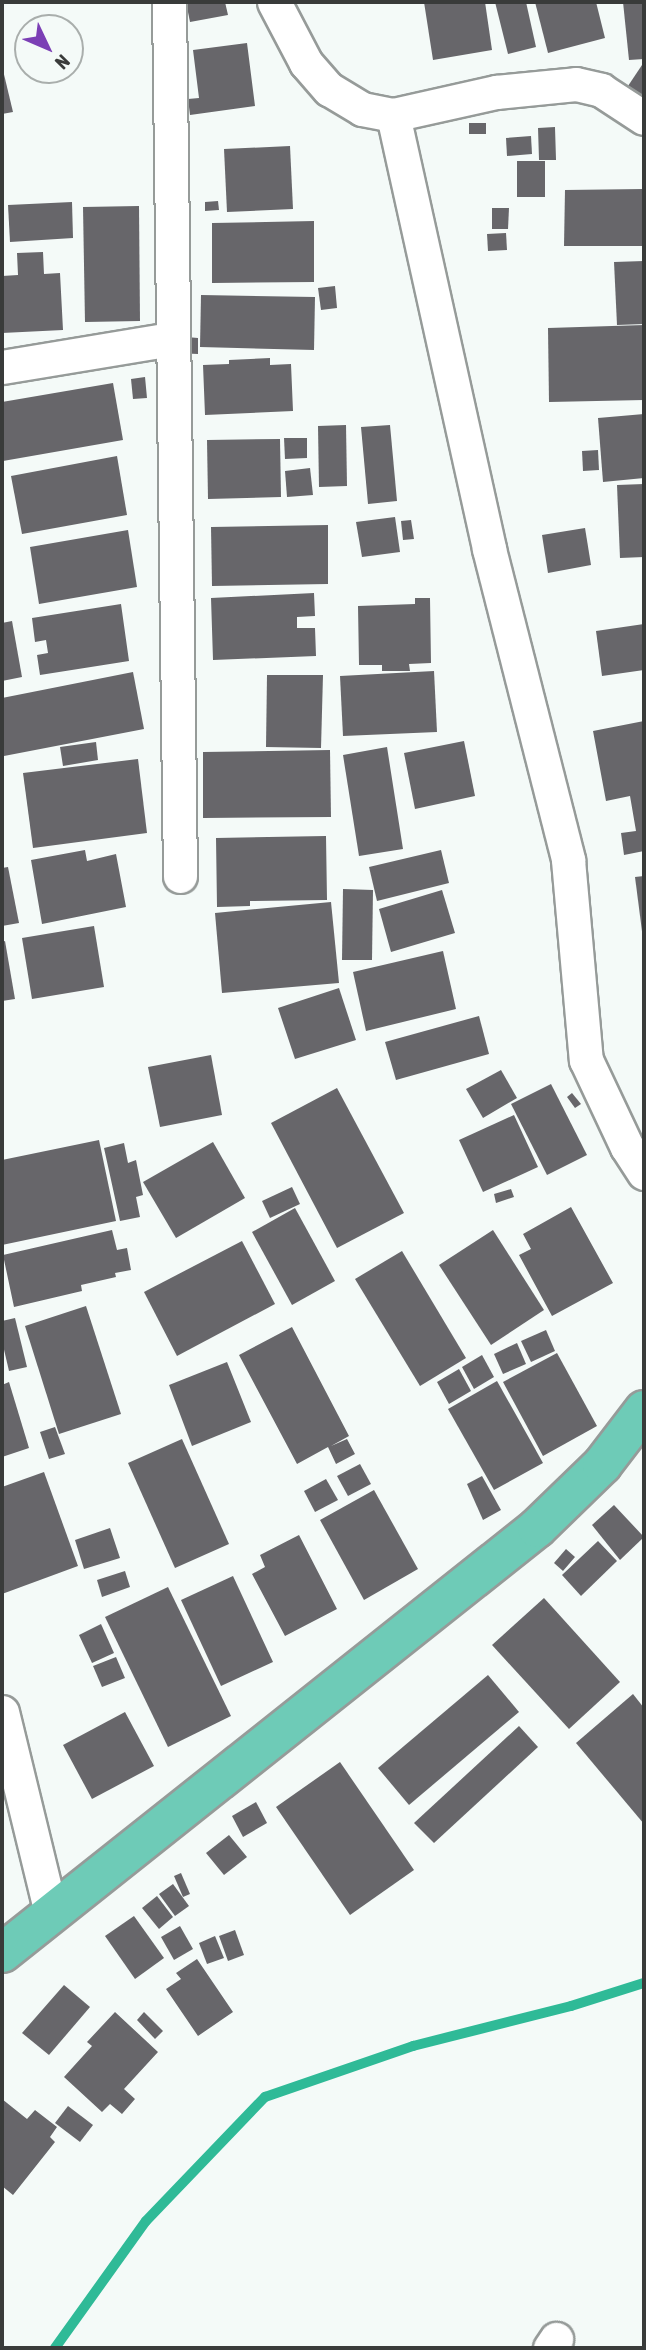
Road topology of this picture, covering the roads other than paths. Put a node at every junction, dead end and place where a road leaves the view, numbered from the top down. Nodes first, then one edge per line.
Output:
1 (169, 2) edge
2 (274, 2) edge
3 (393, 115) junction
4 (644, 118) edge
5 (171, 339) junction
6 (2, 368) edge
7 (180, 876) dead end
8 (644, 1173) edge
9 (644, 1410) edge
10 (2, 1712) edge
11 (51, 1913) junction
12 (6, 1945) edge

1 - 5 street
2 - 3 street
3 - 4 street
3 - 8 street
5 - 6 street
5 - 7 street
9 - 11 main road
10 - 11 street
11 - 12 main road

